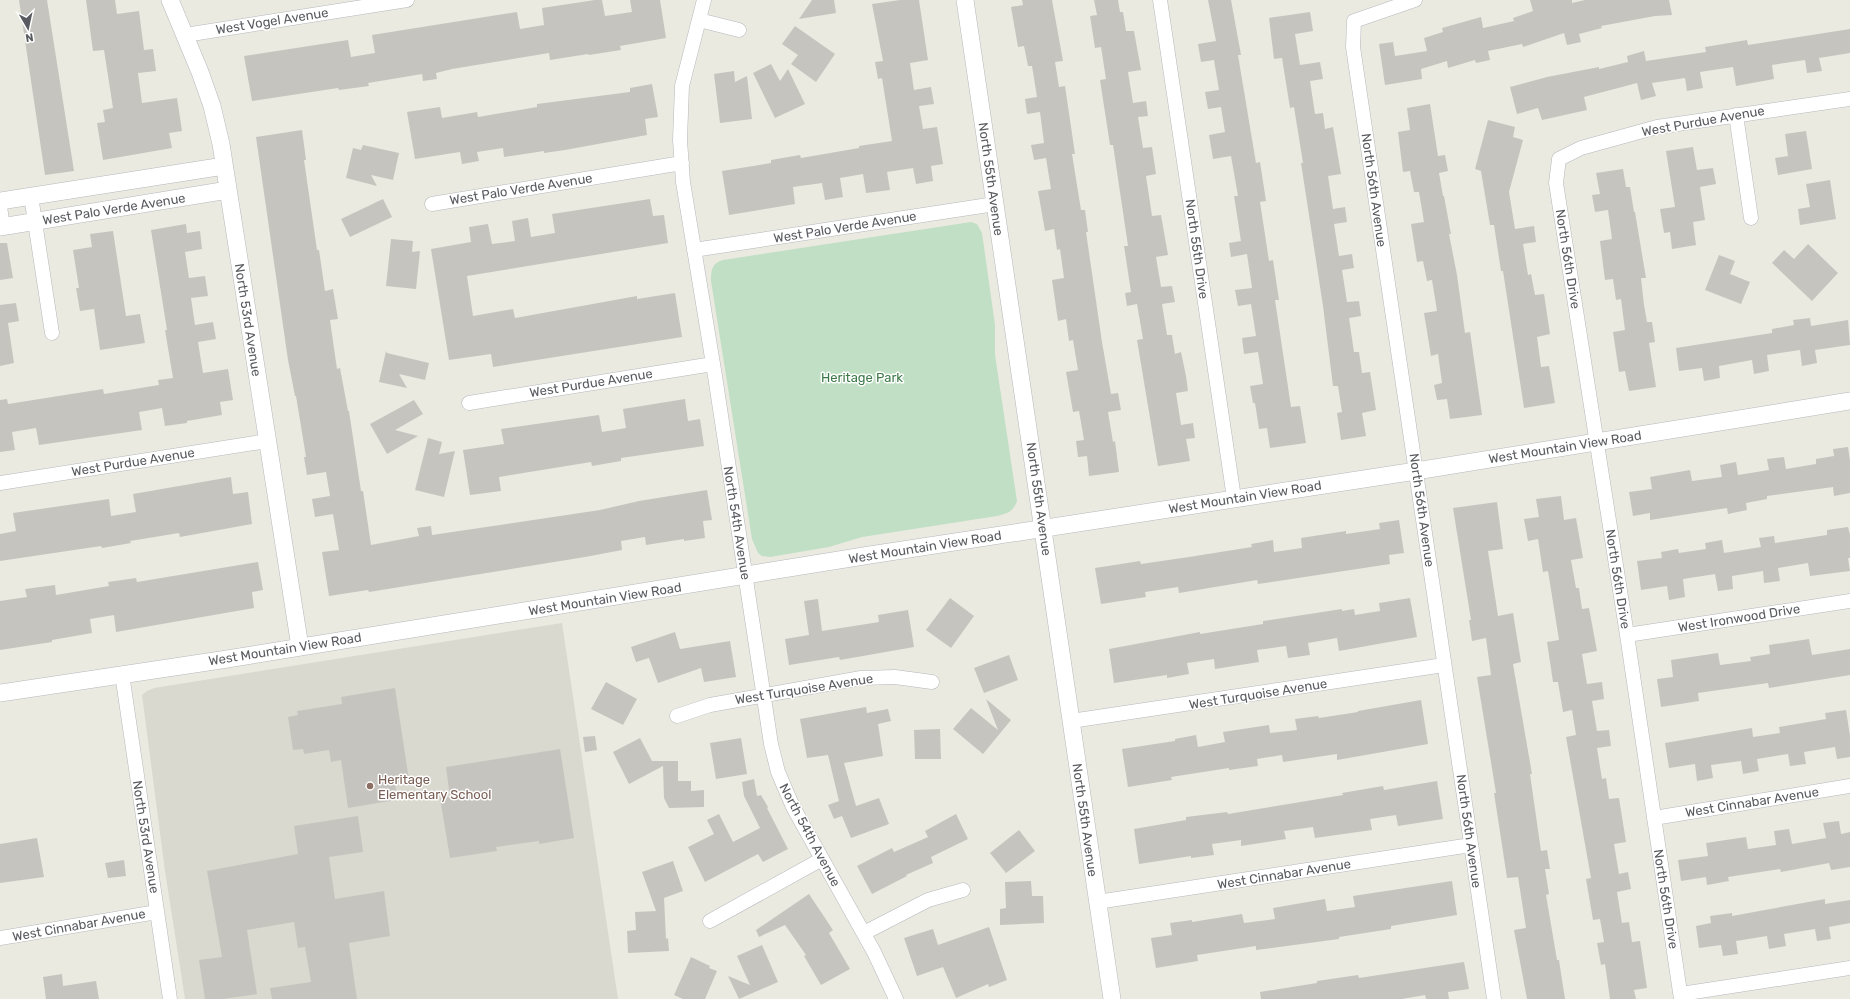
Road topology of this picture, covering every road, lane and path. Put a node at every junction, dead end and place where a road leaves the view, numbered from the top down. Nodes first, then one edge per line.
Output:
1 (170, 0) edge
2 (407, 0) edge
3 (704, 0) edge
4 (965, 0) edge
5 (1160, 0) edge
6 (1415, 0) edge
7 (374, 3) edge
8 (699, 20) junction
9 (739, 30) dead end
10 (185, 35) junction
11 (1850, 98) edge
12 (1736, 114) junction
13 (1559, 159) joint
14 (682, 163) junction
15 (224, 166) junction
16 (228, 190) junction
17 (31, 196) junction
18 (0, 201) edge
19 (432, 204) dead end
20 (995, 204) junction
21 (0, 206) edge
22 (1751, 218) dead end
23 (35, 221) junction
24 (2, 226) edge
25 (694, 250) junction
26 (52, 333) dead end
27 (713, 364) junction
28 (1850, 401) edge
29 (469, 403) dead end
30 (267, 441) junction
31 (1597, 441) junction
32 (1416, 471) junction
33 (0, 483) edge
34 (1234, 498) junction
35 (1043, 529) junction
36 (745, 576) junction
37 (1850, 601) edge
38 (1627, 635) junction
39 (300, 647) junction
40 (1444, 666) junction
41 (122, 674) junction
42 (932, 682) dead end
43 (0, 693) edge
44 (764, 695) junction
45 (677, 716) dead end
46 (1071, 721) junction
47 (1850, 786) edge
48 (1654, 818) junction
49 (1471, 845) junction
50 (822, 859) junction
51 (963, 890) dead end
52 (1097, 902) junction
53 (158, 912) junction
54 (710, 921) dead end
55 (864, 933) junction
56 (0, 938) edge
57 (1850, 968) edge
58 (1681, 997) edge
59 (170, 999) edge
60 (896, 999) edge
61 (1112, 999) edge
62 (1494, 999) edge

1 - 10 street, North 53rd Avenue
2 - 7 street, West Vogel Avenue
3 - 8 street, North 54th Avenue
4 - 20 street, North 55th Avenue
5 - 34 street, North 55th Drive
6 - 32 street, North 56th Avenue
7 - 10 street, West Vogel Avenue
8 - 9 street
8 - 14 street, North 54th Avenue
10 - 15 street, North 53rd Avenue
11 - 12 street, West Purdue Avenue
12 - 13 street, West Purdue Avenue
12 - 22 street
13 - 31 street, North 56th Drive
14 - 19 street, West Palo Verde Avenue
14 - 25 street, North 54th Avenue
15 - 16 street, North 53rd Avenue
15 - 17 street, West Palo Verde Avenue
16 - 23 street, West Palo Verde Avenue
16 - 30 street, North 53rd Avenue
17 - 18 street, West Palo Verde Avenue
17 - 23 street
20 - 25 street, West Palo Verde Avenue
20 - 35 street, North 55th Avenue
21 - 24 street
23 - 24 street, West Palo Verde Avenue
23 - 26 street
25 - 27 street, North 54th Avenue
27 - 29 street, West Purdue Avenue
27 - 36 street, North 54th Avenue
28 - 31 street, West Mountain View Road
30 - 33 street, West Purdue Avenue
30 - 39 street, North 53rd Avenue
31 - 32 street, West Mountain View Road
31 - 38 street, North 56th Drive
32 - 34 street, West Mountain View Road
32 - 40 street, North 56th Avenue
34 - 35 street, West Mountain View Road
35 - 36 street, West Mountain View Road
35 - 46 street, North 55th Avenue
36 - 39 street, West Mountain View Road
36 - 44 street, North 54th Avenue
37 - 38 street, West Ironwood Drive
38 - 48 street, North 56th Drive
39 - 41 street, West Mountain View Road
40 - 46 street, West Turquoise Avenue
40 - 49 street, North 56th Avenue
41 - 43 street, West Mountain View Road
41 - 53 street, North 53rd Avenue
42 - 44 street, West Turquoise Avenue
44 - 45 street, West Turquoise Avenue
44 - 50 street, North 54th Avenue
46 - 52 street, North 55th Avenue
47 - 48 street, West Cinnabar Avenue
48 - 58 street, North 56th Drive
49 - 52 street, West Cinnabar Avenue
49 - 62 street, North 56th Avenue
50 - 54 street
50 - 55 street, North 54th Avenue
51 - 55 street
52 - 61 street, North 55th Avenue
53 - 56 street, West Cinnabar Avenue
53 - 59 street, North 53rd Avenue
55 - 60 street, North 54th Avenue
57 - 58 street

